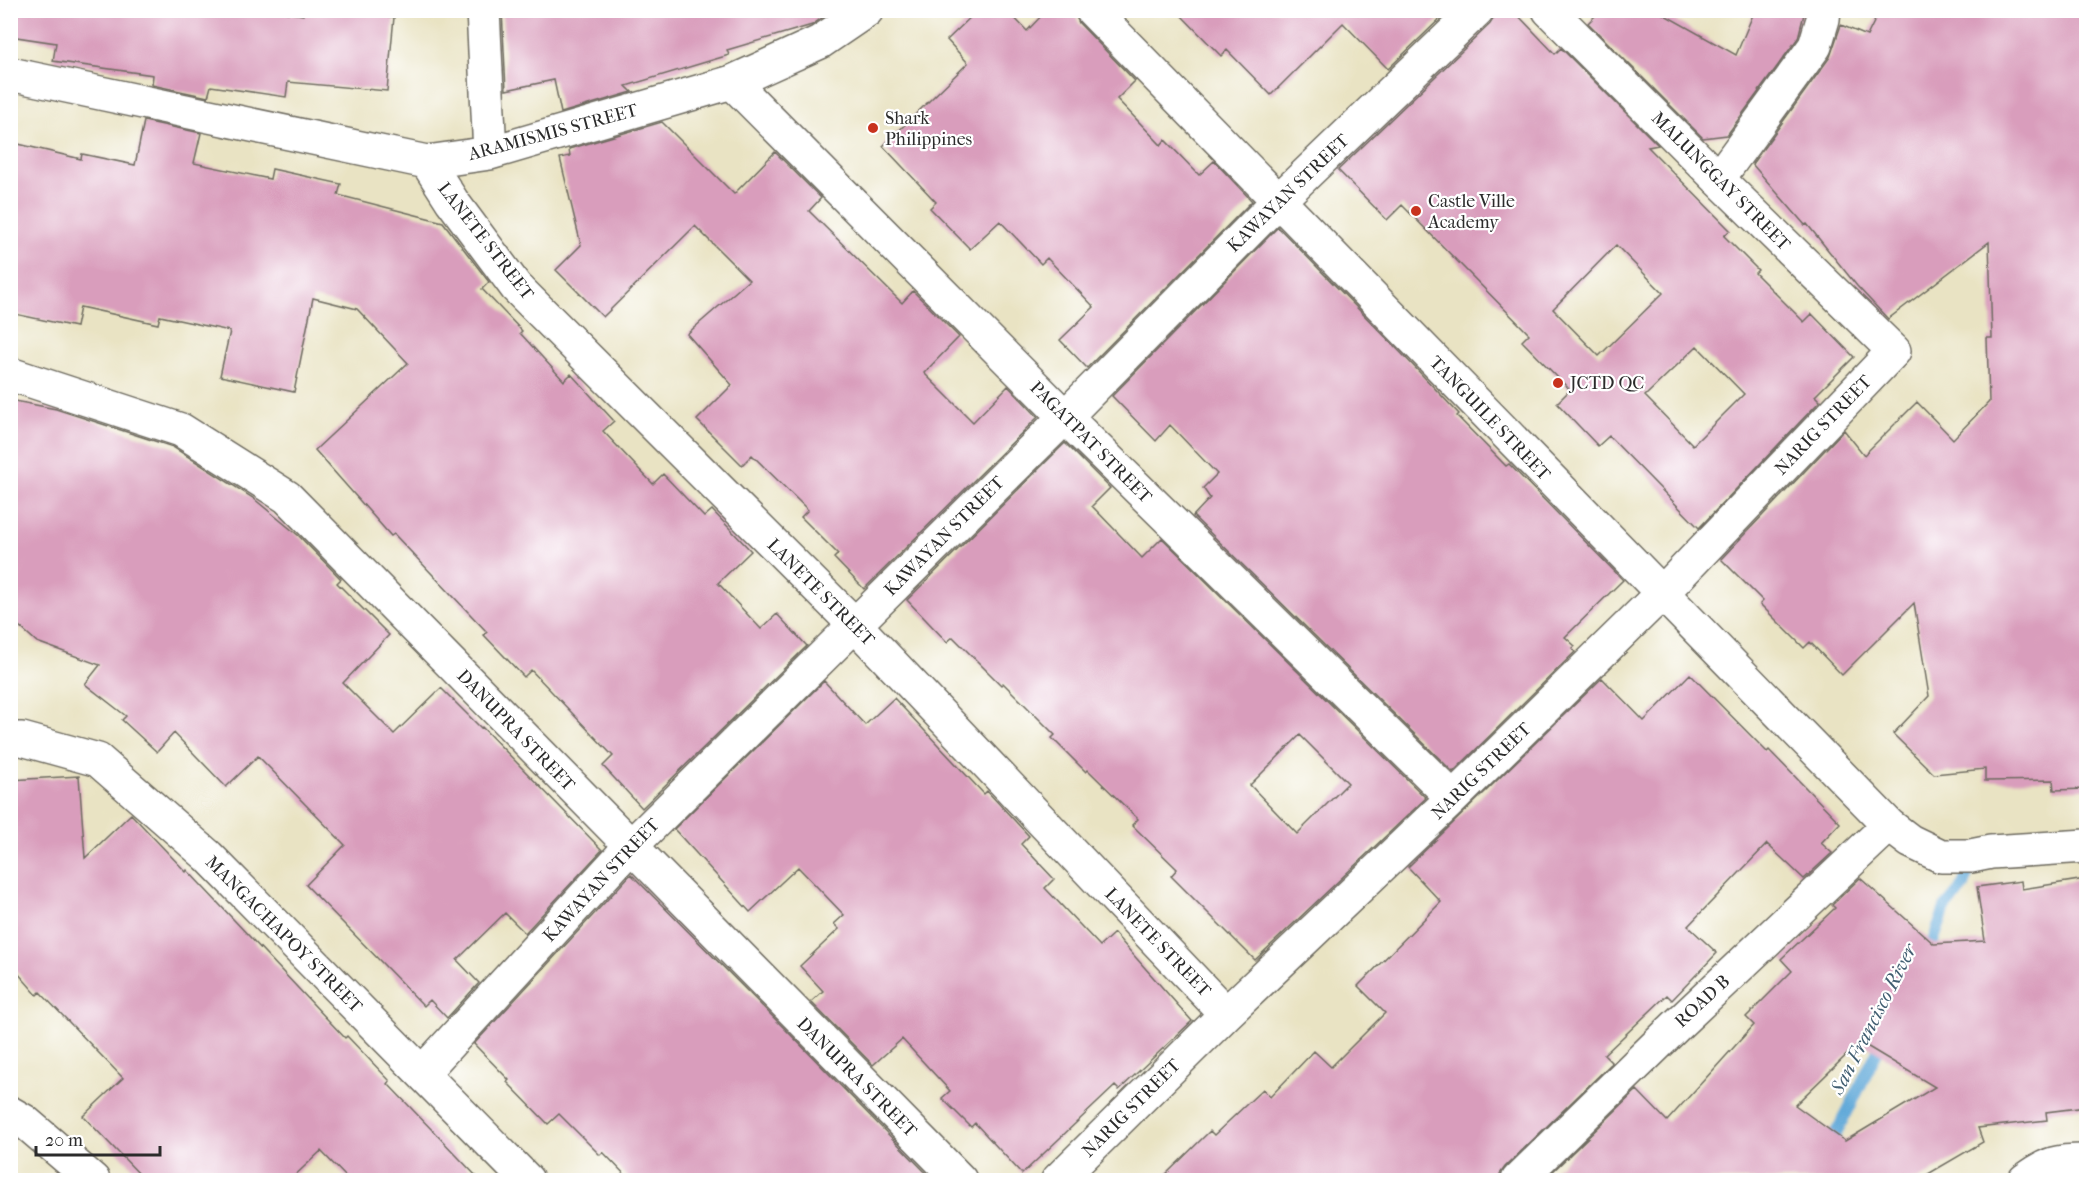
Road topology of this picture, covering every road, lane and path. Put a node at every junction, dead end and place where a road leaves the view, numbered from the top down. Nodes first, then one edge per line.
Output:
1 (483, 10) edge
2 (867, 10) edge
3 (1092, 10) edge
4 (1478, 10) edge
5 (1550, 10) edge
6 (1824, 10) edge
7 (10, 74) edge
8 (732, 82) junction
9 (490, 153) junction
10 (427, 162) junction
11 (1718, 180) junction
12 (1278, 201) junction
13 (1894, 351) joint
14 (10, 374) edge
15 (1065, 417) junction
16 (1662, 593) junction
17 (855, 625) junction
18 (10, 739) edge
19 (1453, 798) junction
20 (1889, 825) junction
21 (2086, 846) edge
22 (630, 847) junction
23 (1226, 1014) junction
24 (422, 1073) junction
25 (10, 1113) edge
26 (2086, 1161) edge
27 (93, 1180) edge
28 (526, 1180) edge
29 (960, 1180) edge
30 (1058, 1180) edge
31 (1518, 1180) edge
32 (2025, 1180) edge

1 - 9 street
2 - 8 street, ARAMISMIS STREET
3 - 12 street, TANGUILE STREET
4 - 12 street, KAWAYAN STREET
5 - 11 street, MALUNGGAY STREET
6 - 11 street
7 - 10 street, ARAMISMIS STREET
8 - 9 street, ARAMISMIS STREET
8 - 15 street, PAGATPAT STREET
9 - 10 street, ARAMISMIS STREET
10 - 17 street, LANETE STREET
11 - 13 street, MALUNGGAY STREET
12 - 15 street, KAWAYAN STREET
12 - 16 street, TANGUILE STREET
13 - 16 street, NARIG STREET
14 - 22 street, DANUPRA STREET
15 - 17 street, KAWAYAN STREET
15 - 19 street, PAGATPAT STREET
16 - 19 street, NARIG STREET
16 - 20 street, TANGUILE STREET
17 - 22 street, KAWAYAN STREET
17 - 23 street, LANETE STREET
18 - 24 street, MANGACHAPOY STREET
19 - 23 street, NARIG STREET
20 - 21 street, TANGUILE STREET
20 - 31 street, ROAD B
22 - 24 street, KAWAYAN STREET
22 - 29 street, DANUPRA STREET
23 - 30 street, NARIG STREET
24 - 28 street, MANGACHAPOY STREET
25 - 27 street
26 - 32 street

